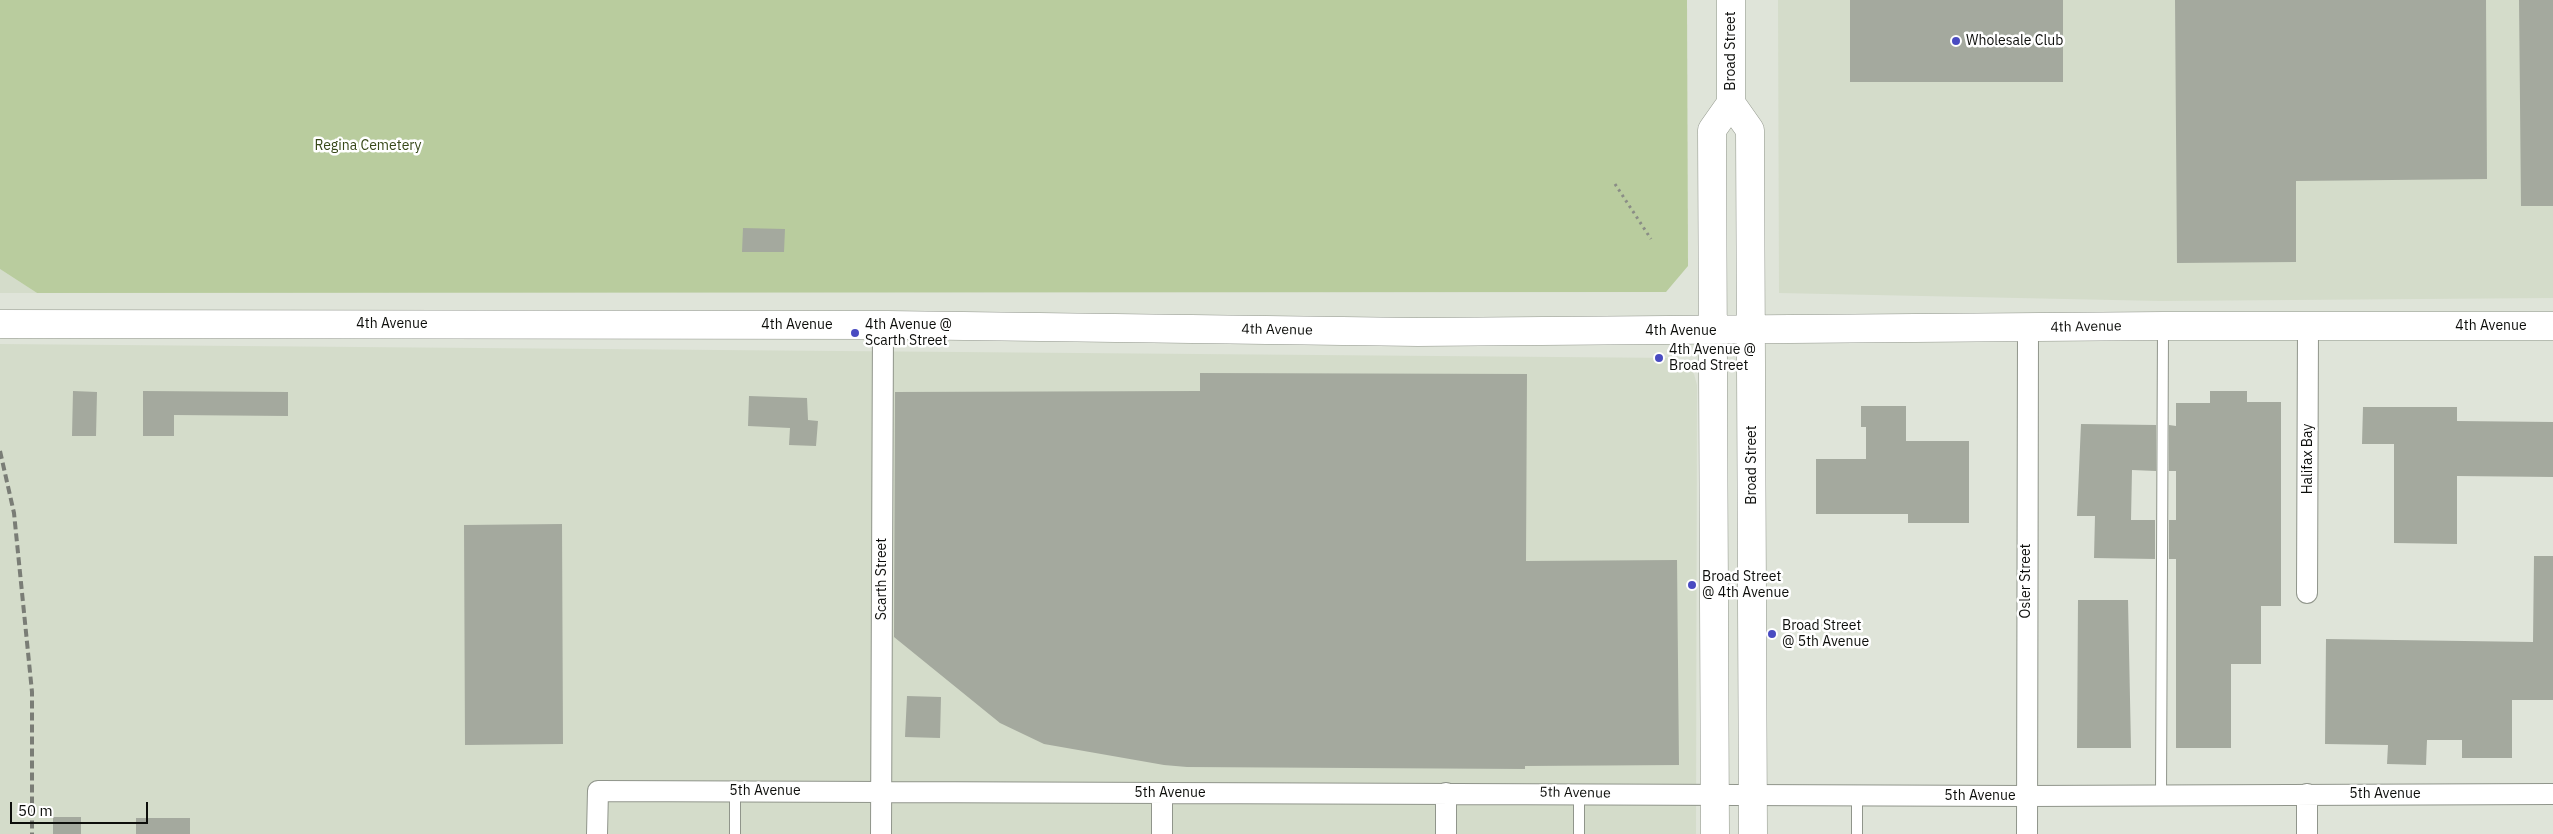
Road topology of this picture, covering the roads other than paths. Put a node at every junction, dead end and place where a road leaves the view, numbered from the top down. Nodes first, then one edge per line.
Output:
1 (1731, 0) edge
2 (1731, 103) junction
3 (0, 324) edge
4 (883, 325) junction
5 (2163, 326) junction
6 (2308, 326) junction
7 (2553, 326) edge
8 (2028, 328) junction
9 (1712, 330) junction
10 (1752, 330) junction
11 (2307, 593) dead end
12 (735, 790) junction
13 (882, 790) junction
14 (1162, 793) junction
15 (1446, 793) junction
16 (1579, 793) junction
17 (2307, 794) junction
18 (2553, 794) edge
19 (1715, 795) junction
20 (1856, 795) junction
21 (2161, 795) junction
22 (1753, 796) junction
23 (2027, 796) junction
24 (597, 834) edge
25 (735, 834) edge
26 (881, 834) edge
27 (1162, 834) edge
28 (1446, 834) edge
29 (1579, 834) edge
30 (1715, 834) edge
31 (1753, 834) edge
32 (1857, 834) edge
33 (2027, 834) edge
34 (2307, 834) edge

1 - 2 main road, Broad Street
2 - 9 main road, Broad Street
2 - 10 main road, Broad Street
3 - 4 main road, 4th Avenue
4 - 9 main road, 4th Avenue
4 - 13 street, Scarth Street
5 - 6 main road, 4th Avenue
5 - 8 main road, 4th Avenue
5 - 21 lane
6 - 7 main road, 4th Avenue
6 - 11 street, Halifax Bay
8 - 10 main road, 4th Avenue
8 - 23 street, Osler Street
9 - 10 main road, 4th Avenue
9 - 19 main road, Broad Street
10 - 22 main road, Broad Street
12 - 13 street, 5th Avenue
12 - 24 street, 5th Avenue
12 - 25 lane
13 - 14 street, 5th Avenue
13 - 26 street, Scarth Street
14 - 15 street, 5th Avenue
14 - 27 street
15 - 16 street, 5th Avenue
15 - 28 street
16 - 19 street, 5th Avenue
16 - 29 lane
17 - 18 street, 5th Avenue
17 - 21 street, 5th Avenue
17 - 34 street
19 - 22 street, 5th Avenue
19 - 30 main road, Broad Street
20 - 22 street, 5th Avenue
20 - 23 street, 5th Avenue
20 - 32 lane
21 - 23 street, 5th Avenue
22 - 31 main road, Broad Street
23 - 33 street, Osler Street

